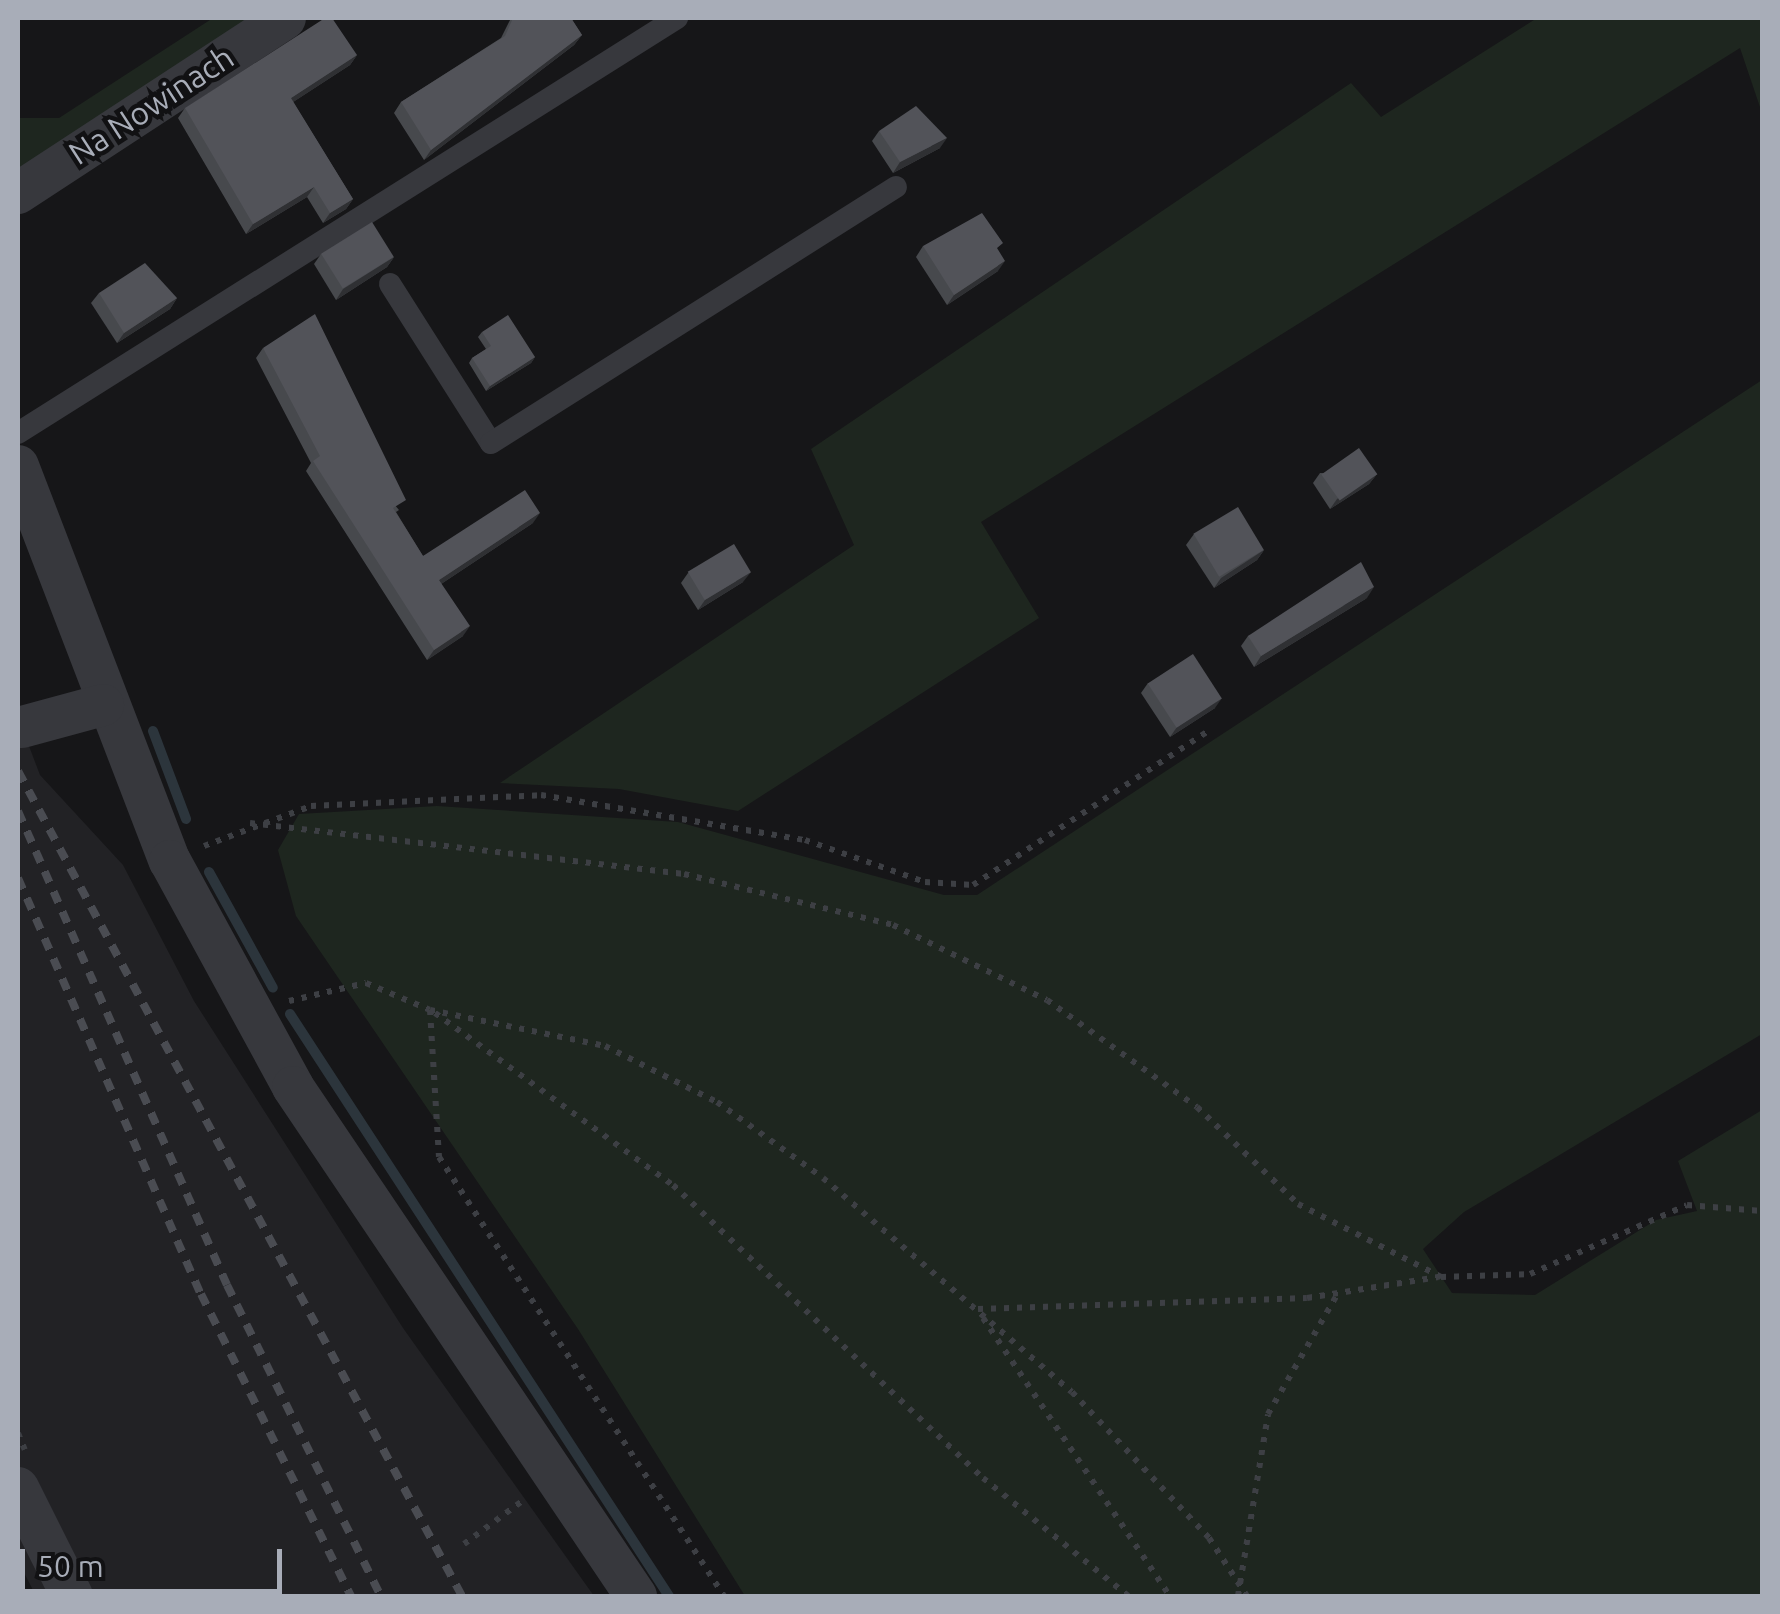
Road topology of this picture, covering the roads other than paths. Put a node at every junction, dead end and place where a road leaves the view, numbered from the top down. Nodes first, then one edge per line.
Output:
1 (285, 18) edge
2 (677, 18) edge
3 (896, 187) dead end
4 (18, 192) edge
5 (390, 284) dead end
6 (18, 433) edge
7 (18, 466) edge
8 (103, 705) junction
9 (22, 727) dead end
10 (18, 1488) edge
11 (72, 1596) edge
12 (636, 1596) edge

1 - 4 street, Na Nowinach
2 - 6 lane
3 - 5 lane
7 - 8 street
8 - 9 street
8 - 12 street
10 - 11 street

